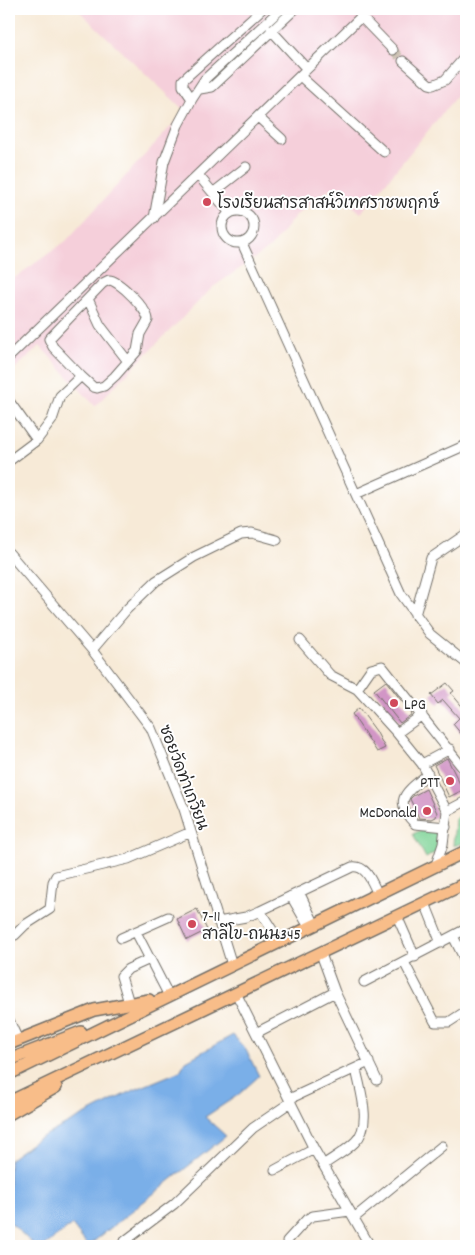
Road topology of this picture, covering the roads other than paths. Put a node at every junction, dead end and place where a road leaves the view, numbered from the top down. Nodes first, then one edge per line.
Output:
1 (262, 9) edge
2 (281, 9) edge
3 (295, 9) edge
4 (369, 9) edge
5 (361, 17) junction
6 (272, 30) junction
7 (393, 50) tunnel mouth
8 (464, 58) dead end
9 (403, 60) tunnel mouth
10 (304, 72) junction
11 (200, 89) junction
12 (192, 99) junction
13 (258, 117) junction
14 (282, 139) dead end
15 (384, 152) dead end
16 (246, 167) dead end
17 (198, 175) junction
18 (214, 192) junction
19 (229, 212) junction
20 (154, 218) junction
21 (242, 243) junction
22 (88, 299) junction
23 (9, 357) edge
24 (128, 360) junction
25 (81, 376) junction
26 (9, 400) edge
27 (37, 440) junction
28 (466, 445) edge
29 (9, 461) edge
30 (356, 494) junction
31 (466, 534) edge
32 (277, 540) dead end
33 (9, 553) edge
34 (416, 615) junction
35 (300, 640) dead end
36 (92, 650) junction
37 (466, 662) edge
38 (357, 689) junction
39 (422, 715) junction
40 (397, 733) junction
41 (450, 749) junction
42 (422, 764) junction
43 (466, 772) edge
44 (428, 774) junction
45 (466, 801) edge
46 (447, 811) junction
47 (446, 827) junction
48 (191, 832) junction
49 (466, 851) edge
50 (436, 865) junction
51 (466, 883) edge
52 (295, 894) junction
53 (378, 894) junction
54 (425, 903) junction
55 (260, 911) junction
56 (397, 916) junction
57 (168, 917) dead end
58 (218, 922) junction
59 (312, 926) junction
60 (466, 930) edge
61 (136, 932) junction
62 (16, 936) dead end
63 (453, 936) junction
64 (121, 938) dead end
65 (280, 942) junction
66 (441, 943) junction
67 (321, 954) junction
68 (415, 956) junction
69 (150, 959) junction
70 (404, 962) junction
71 (466, 962) edge
72 (232, 965) junction
73 (364, 982) dead end
74 (335, 992) junction
75 (237, 994) junction
76 (165, 997) junction
77 (129, 1003) junction
78 (466, 1011) edge
79 (9, 1020) edge
80 (114, 1022) junction
81 (256, 1033) junction
82 (14, 1042) edge
83 (110, 1053) junction
84 (9, 1060) edge
85 (369, 1062) junction
86 (356, 1069) junction
87 (9, 1074) edge
88 (377, 1080) dead end
89 (290, 1100) junction
90 (9, 1102) edge
91 (9, 1114) edge
92 (442, 1146) dead end
93 (314, 1149) junction
94 (323, 1165) junction
95 (274, 1170) dead end
96 (352, 1215) junction
97 (125, 1241) dead end
98 (287, 1241) dead end
99 (370, 1246) edge

1 - 12 street
2 - 11 street
3 - 6 street
4 - 5 street
5 - 7 street
5 - 10 street
6 - 10 street
6 - 11 street
8 - 9 street
10 - 13 street
10 - 15 street
11 - 12 street
12 - 20 street
13 - 14 street
13 - 17 street
16 - 18 street
17 - 18 street
17 - 20 street
18 - 19 street
19 - 21 street
19 - 21 street
20 - 23 street
21 - 30 street
22 - 24 street
22 - 24 street
22 - 25 street
24 - 25 street
25 - 27 street
26 - 27 street
27 - 29 street
28 - 30 street
30 - 34 street
31 - 34 street
32 - 36 street
33 - 36 street, ซอยวัดท่าเกวียน
34 - 37 street
35 - 38 street
36 - 48 street, ซอยวัดท่าเกวียน
38 - 39 street
38 - 40 street
39 - 40 street
39 - 41 street
40 - 42 street
41 - 42 street
41 - 43 street
42 - 44 street
44 - 46 street
44 - 47 street
45 - 46 street
46 - 47 street
47 - 50 street
48 - 58 street, ซอยวัดท่าเกวียน
48 - 62 street
49 - 50 main road
50 - 53 main road
51 - 54 main road
52 - 53 street
52 - 55 street
52 - 59 street
53 - 59 main road
54 - 56 main road
54 - 66 street
55 - 58 street
55 - 65 street
56 - 67 main road
56 - 68 street
57 - 61 street
58 - 72 street, ซอยวัดท่าเกวียน
59 - 65 main road
60 - 63 street
61 - 64 street
61 - 69 street
63 - 66 street
63 - 71 street
65 - 72 main road
66 - 68 street
67 - 74 street
67 - 75 main road
68 - 70 street
69 - 76 street
69 - 77 street
70 - 73 street
70 - 78 street
72 - 76 main road
74 - 81 street
74 - 85 street
75 - 81 street
75 - 83 main road
76 - 77 main road
76 - 80 main road
77 - 82 main road
79 - 82 street
80 - 84 main road
80 - 87 main road
81 - 89 street
83 - 90 main road
83 - 91 main road
85 - 86 street
85 - 88 street
86 - 89 street
86 - 94 street
89 - 93 street
89 - 97 street
92 - 96 street
93 - 94 street
93 - 95 street
94 - 96 street
96 - 98 street
96 - 99 street

